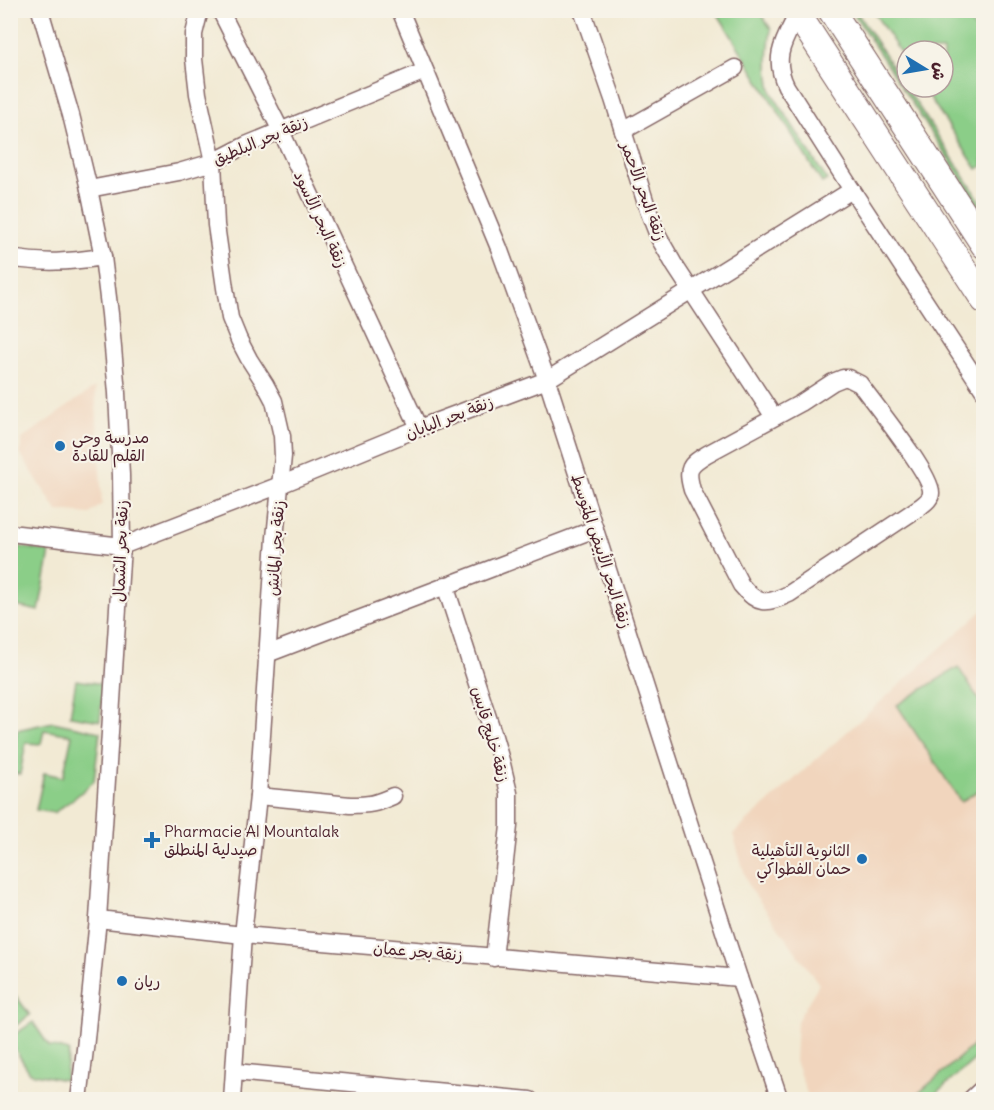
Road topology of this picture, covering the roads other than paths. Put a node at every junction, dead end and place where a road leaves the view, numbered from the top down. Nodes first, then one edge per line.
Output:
1 (40, 10) edge
2 (200, 10) edge
3 (220, 10) edge
4 (400, 10) edge
5 (582, 10) edge
6 (831, 10) edge
7 (796, 13) edge
8 (735, 68) dead end
9 (425, 71) junction
10 (280, 131) junction
11 (623, 131) junction
12 (213, 162) junction
13 (89, 189) junction
14 (852, 190) junction
15 (984, 245) edge
16 (102, 257) junction
17 (10, 258) edge
18 (691, 289) junction
19 (984, 300) edge
20 (547, 380) junction
21 (984, 391) edge
22 (774, 417) junction
23 (419, 428) junction
24 (280, 485) junction
25 (595, 529) junction
26 (10, 533) edge
27 (122, 546) junction
28 (445, 585) junction
29 (267, 654) junction
30 (258, 796) junction
31 (393, 796) dead end
32 (98, 918) junction
33 (243, 935) junction
34 (495, 958) junction
35 (739, 978) junction
36 (235, 1072) junction
37 (984, 1087) edge
38 (486, 1097) edge
39 (79, 1100) edge
40 (232, 1100) edge
41 (530, 1100) edge
42 (780, 1100) edge
43 (970, 1100) edge

1 - 13 street, زنقة بحر الشمال
2 - 12 street, زنقة بحر المانش
3 - 10 street, زنقة البحر الأسود
4 - 9 street, زنقة البحر الأبيض المتوسط
5 - 11 street, زنقة البحر الأحمر
6 - 15 main road
7 - 14 street
7 - 19 main road
8 - 11 street
9 - 10 street, زنقة بحر البلطيق
9 - 20 street, زنقة البحر الأبيض المتوسط
10 - 12 street, زنقة بحر البلطيق
10 - 23 street, زنقة البحر الأسود
11 - 18 street, زنقة البحر الأحمر
12 - 13 street, زنقة بحر البلطيق
12 - 24 street, زنقة بحر المانش
13 - 16 street, زنقة بحر الشمال
14 - 18 street, زنقة بحر اليابان
14 - 21 street
16 - 17 street
16 - 27 street, زنقة بحر الشمال
18 - 20 street, زنقة بحر اليابان
18 - 22 street, زنقة البحر الأحمر
20 - 23 street, زنقة بحر اليابان
20 - 25 street, زنقة البحر الأبيض المتوسط
22 - 22 street
23 - 24 street, زنقة بحر اليابان
24 - 27 street, زنقة بحر اليابان
24 - 29 street, زنقة بحر المانش
25 - 28 street
25 - 35 street, زنقة البحر الأبيض المتوسط
26 - 27 street, زنقة بحر اليابان
27 - 32 street, زنقة بحر الشمال
28 - 29 street
28 - 34 street, زنقة خليج قابس
29 - 30 street, زنقة بحر المانش
30 - 31 street
30 - 33 street, زنقة بحر المانش
32 - 33 street, زنقة بحر عمان
32 - 39 street, زنقة بحر الشمال
33 - 34 street, زنقة بحر عمان
33 - 36 street, زنقة بحر المانش
34 - 35 street, زنقة بحر عمان
35 - 42 street, زنقة البحر الأبيض المتوسط
36 - 38 street
36 - 40 street, زنقة بحر المانش
37 - 43 street
38 - 41 street

